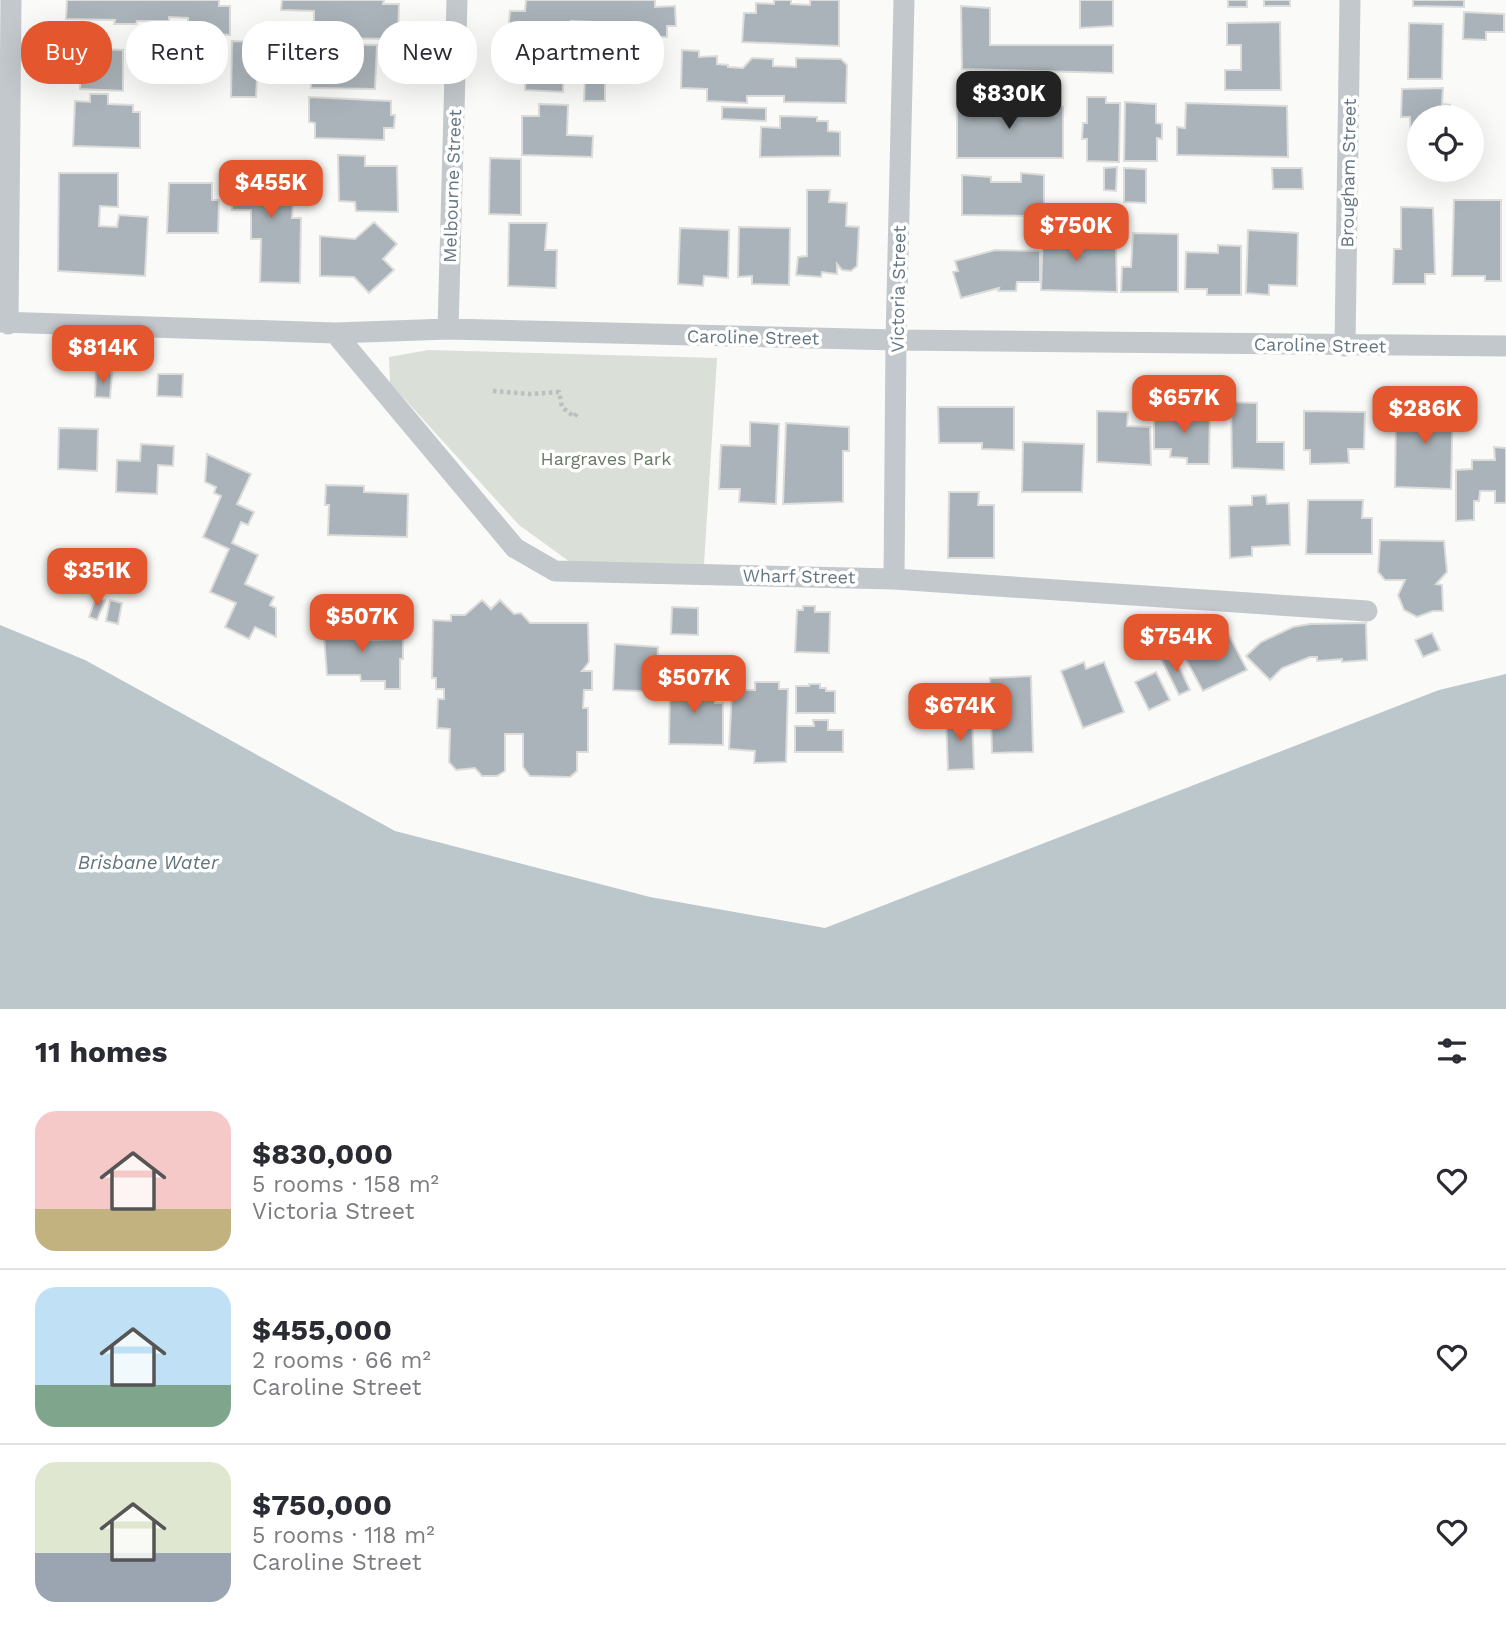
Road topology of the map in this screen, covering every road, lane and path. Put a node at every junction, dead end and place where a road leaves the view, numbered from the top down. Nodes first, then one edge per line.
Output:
1 (11, 0) edge
2 (457, 0) edge
3 (904, 0) edge
4 (1350, 0) edge
5 (4, 323) edge
6 (448, 329) junction
7 (335, 333) junction
8 (896, 340) junction
9 (1345, 346) junction
10 (1506, 346) edge
11 (560, 383) dead end
12 (493, 391) dead end
13 (559, 392) junction
14 (577, 413) dead end
15 (894, 579) junction
16 (1367, 611) dead end

1 - 5 street
2 - 6 street, Melbourne Street
3 - 8 street, Victoria Street
4 - 9 street, Brougham Street
5 - 7 street, Caroline Street
6 - 7 street, Caroline Street
6 - 8 street, Caroline Street
7 - 15 street, Wharf Street
8 - 9 street, Caroline Street
8 - 15 street, Victoria Street
9 - 10 street, Caroline Street
11 - 13 path
12 - 13 path
13 - 14 path
15 - 16 street, Wharf Street

